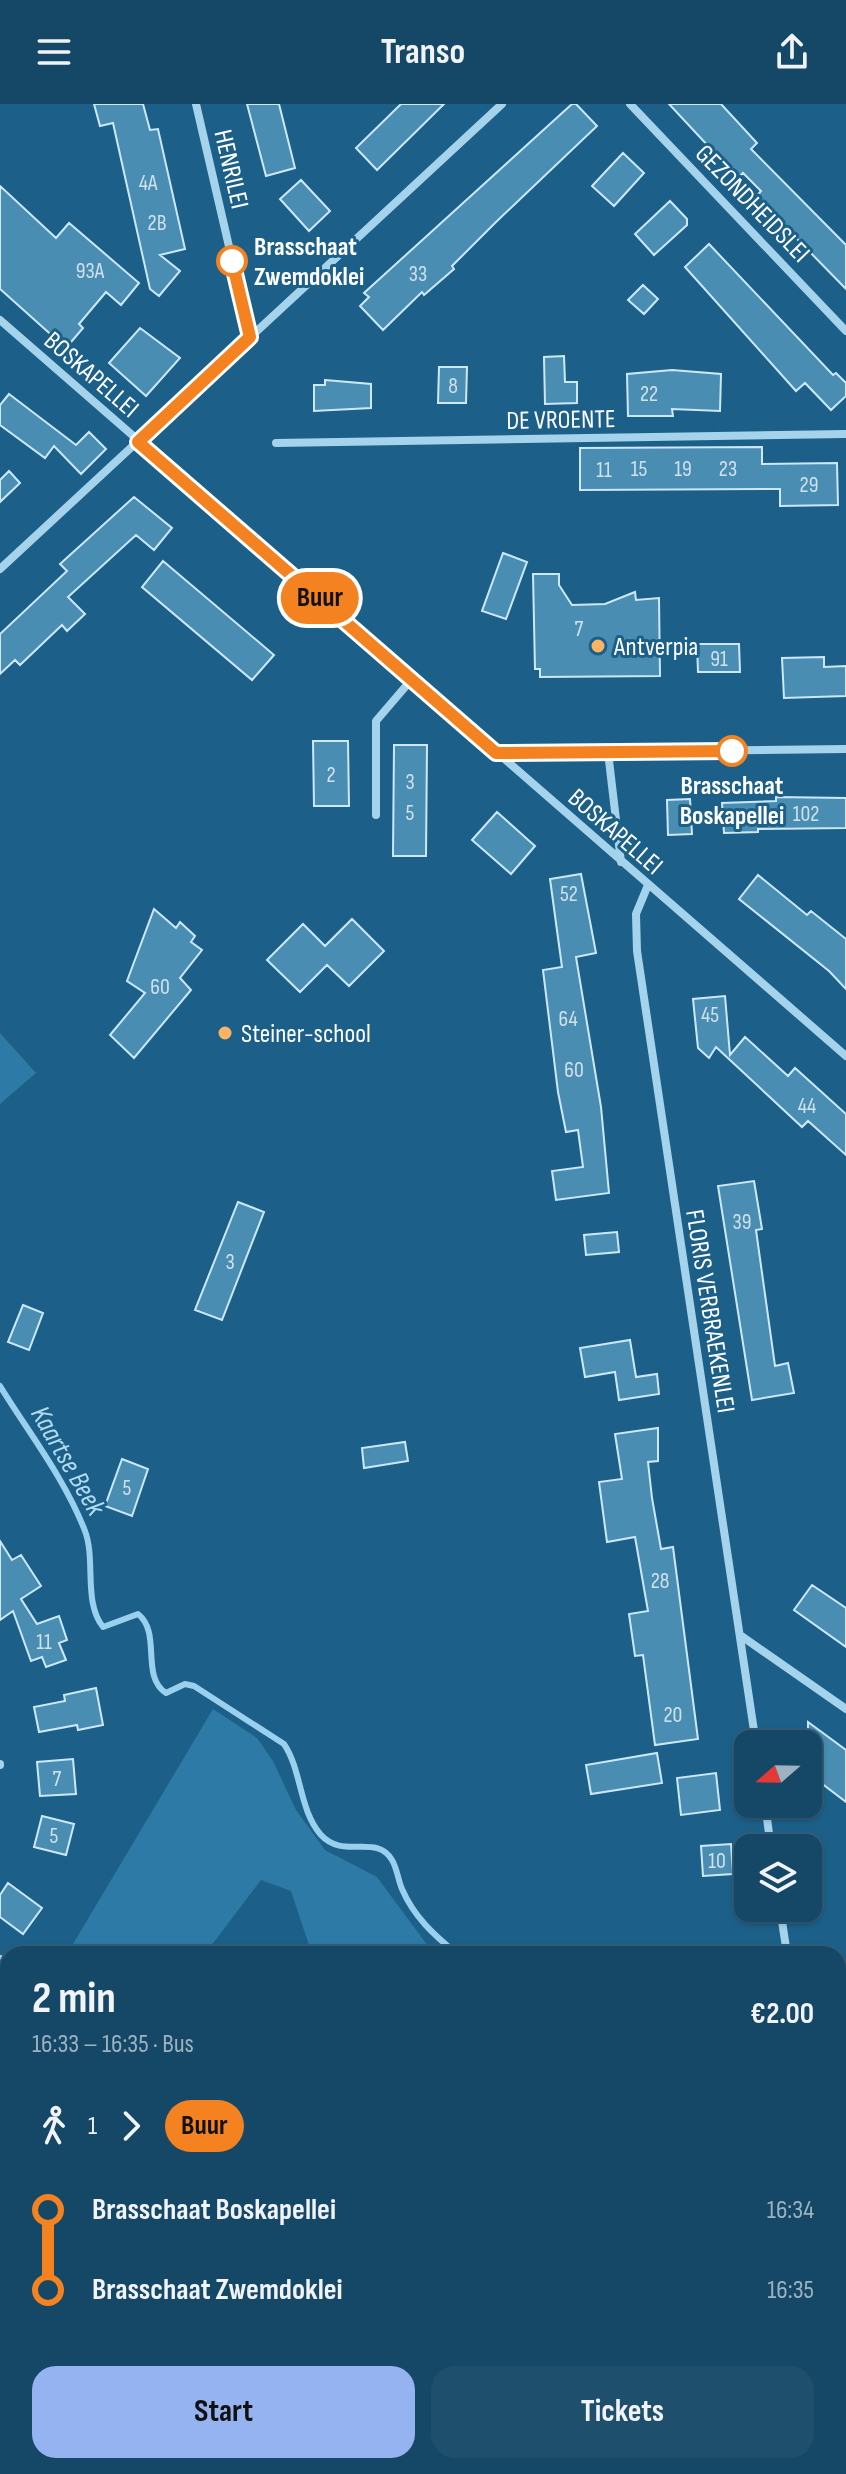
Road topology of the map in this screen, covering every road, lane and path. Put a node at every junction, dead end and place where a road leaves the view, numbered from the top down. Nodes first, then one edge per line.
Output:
1 (196, 104) edge
2 (502, 104) edge
3 (630, 104) edge
4 (0, 320) edge
5 (846, 331) edge
6 (250, 337) junction
7 (846, 434) edge
8 (138, 442) junction
9 (276, 443) dead end
10 (0, 569) edge
11 (412, 679) junction
12 (846, 749) edge
13 (608, 752) junction
14 (496, 753) junction
15 (376, 815) dead end
16 (621, 862) junction
17 (648, 885) junction
18 (846, 1056) edge
19 (740, 1635) junction
20 (846, 1709) edge
21 (754, 1730) edge
22 (782, 1922) edge
23 (786, 1946) edge

1 - 6 street, HENRILEI
2 - 6 street
3 - 5 street, GEZONDHEIDSLEI
4 - 8 street, BOSKAPELLEI
6 - 8 street
7 - 9 street, DE VROENTE
8 - 10 street
8 - 11 street, BOSKAPELLEI
11 - 14 street, BOSKAPELLEI
11 - 15 street
12 - 13 street
13 - 14 street
13 - 16 street
14 - 16 street, BOSKAPELLEI
16 - 17 street, BOSKAPELLEI
17 - 18 street, BOSKAPELLEI
17 - 19 street, FLORIS VERBRAEKENLEI
19 - 20 street
19 - 21 street, FLORIS VERBRAEKENLEI
22 - 23 street

